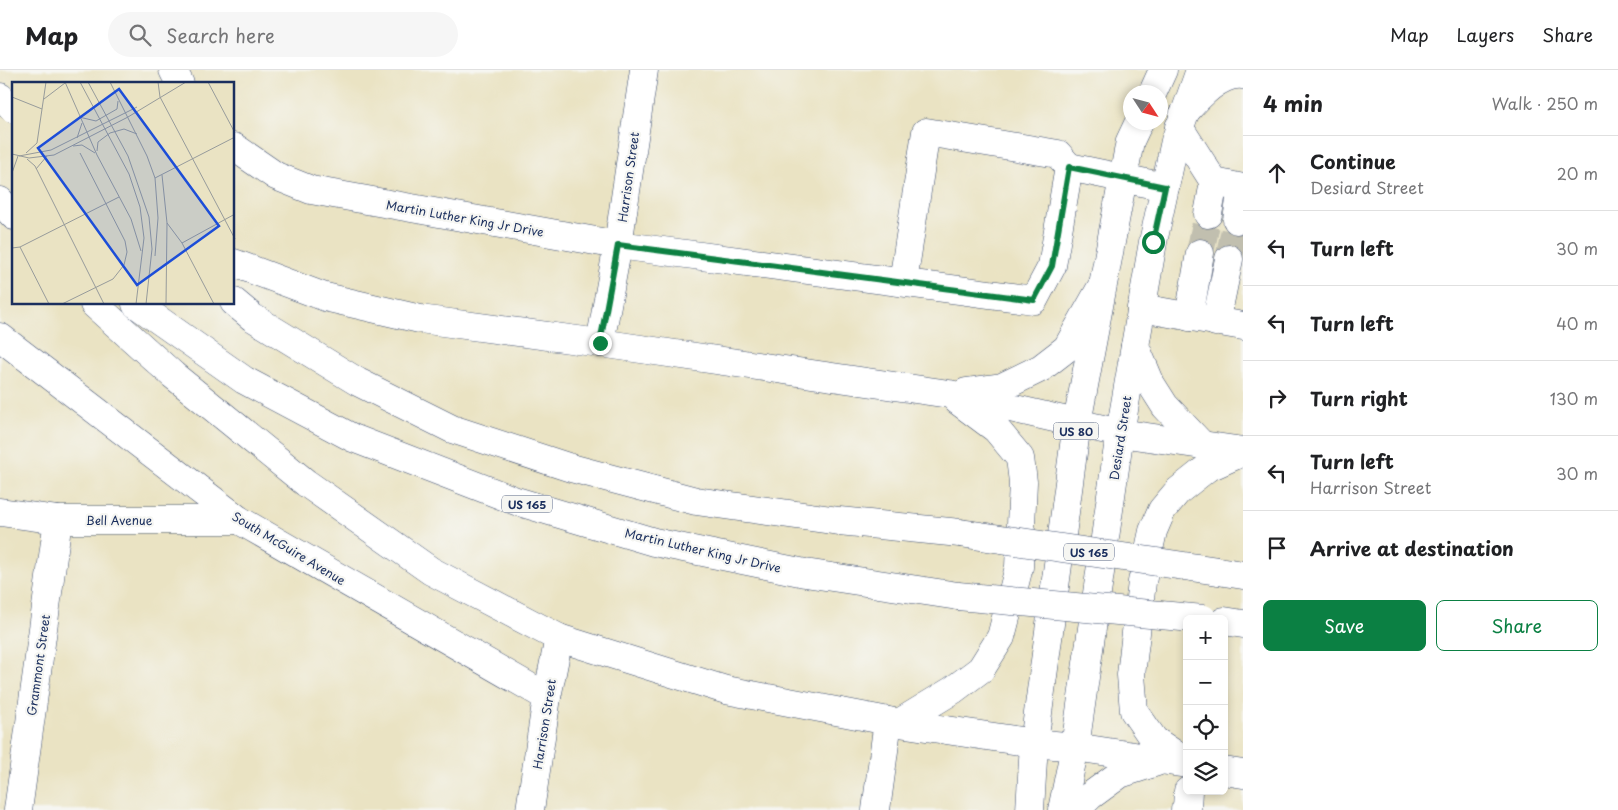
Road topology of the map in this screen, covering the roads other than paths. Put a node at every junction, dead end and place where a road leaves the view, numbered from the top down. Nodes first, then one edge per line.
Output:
1 (173, 70) edge
2 (644, 70) edge
3 (1200, 70) edge
4 (1243, 75) edge
5 (179, 82) edge
6 (0, 97) edge
7 (12, 107) edge
8 (1181, 121) junction
9 (1135, 130) edge
10 (235, 149) edge
11 (1069, 167) junction
12 (1122, 178) junction
13 (1214, 182) junction
14 (1165, 187) junction
15 (1242, 188) edge
16 (0, 196) edge
17 (0, 200) edge
18 (12, 205) edge
19 (12, 214) edge
20 (1208, 214) tunnel mouth
21 (1237, 220) tunnel mouth
22 (618, 245) junction
23 (1200, 253) tunnel mouth
24 (1229, 259) tunnel mouth
25 (235, 263) edge
26 (903, 282) junction
27 (1102, 286) junction
28 (235, 303) edge
29 (95, 305) edge
30 (137, 305) edge
31 (1141, 308) junction
32 (1188, 317) junction
33 (1216, 322) junction
34 (1243, 326) edge
35 (0, 337) edge
36 (600, 343) junction
37 (1135, 346) junction
38 (949, 394) junction
39 (1077, 422) junction
40 (1120, 432) junction
41 (1200, 444) junction
42 (1243, 451) edge
43 (0, 512) edge
44 (58, 520) junction
45 (239, 520) junction
46 (1230, 573) edge
47 (1183, 617) edge
48 (1228, 622) edge
49 (1243, 624) edge
50 (559, 638) junction
51 (547, 697) junction
52 (894, 722) junction
53 (1034, 743) junction
54 (1075, 747) junction
55 (1178, 762) edge
56 (1228, 772) edge
57 (1243, 774) edge
58 (1188, 795) edge
59 (18, 810) edge
60 (530, 810) edge
61 (876, 810) edge
62 (1030, 810) edge
63 (1062, 810) edge
64 (1076, 810) edge
65 (1185, 810) edge

1 - 5 main road
2 - 22 main road, Harrison Street
3 - 8 main road, Desiard Street
4 - 8 main road
6 - 7 main road
8 - 13 main road
8 - 14 main road, Desiard Street
9 - 12 main road, US 80
10 - 22 main road, Martin Luther King Jr Drive
11 - 12 main road
11 - 26 main road, Martin Luther King Jr Drive
11 - 26 main road
12 - 14 main road
12 - 27 main road, US 80
13 - 15 main road
13 - 20 main road
14 - 31 main road, Desiard Street
15 - 21 main road
16 - 18 main road
17 - 19 main road
22 - 26 main road, Martin Luther King Jr Drive
22 - 36 main road, Harrison Street
23 - 32 main road
24 - 33 main road
25 - 36 main road
27 - 38 main road
27 - 39 main road, US 80
28 - 46 main road, US 165, bridge
29 - 50 main road
30 - 47 main road, Martin Luther King Jr Drive / US 165, bridge
31 - 32 main road
31 - 37 main road, Desiard Street
32 - 33 main road
33 - 34 main road
35 - 45 main road, South McGuire Avenue
36 - 38 main road
37 - 40 main road, Desiard Street
37 - 41 main road
38 - 39 main road
38 - 52 main road
39 - 40 main road
39 - 53 main road, US 80
40 - 41 main road
40 - 54 main road, Desiard Street
41 - 42 main road
42 - 55 main road
43 - 44 main road, Bell Avenue
44 - 45 main road, Bell Avenue
44 - 59 main road, Grammont Street
45 - 51 main road, South McGuire Avenue
48 - 49 main road
50 - 51 main road, Harrison Street
50 - 52 main road
51 - 60 main road, Harrison Street
52 - 53 main road
52 - 61 main road
53 - 54 main road
53 - 62 main road, US 80
54 - 55 main road
54 - 63 main road, Desiard Street
55 - 64 main road
56 - 57 main road
58 - 65 main road

